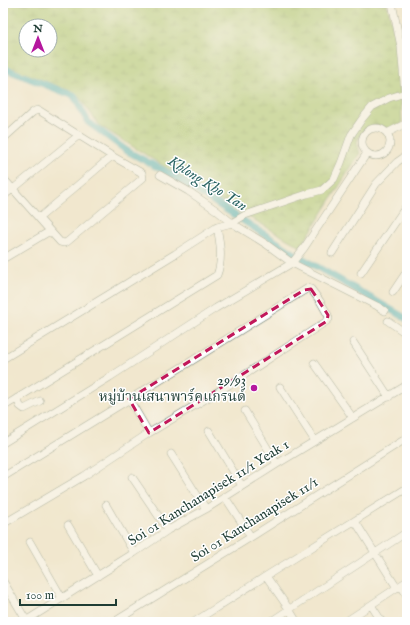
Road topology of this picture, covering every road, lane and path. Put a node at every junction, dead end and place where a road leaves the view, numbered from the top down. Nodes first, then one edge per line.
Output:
1 (392, 3) edge
2 (405, 93) junction
3 (407, 117) edge
4 (407, 123) edge
5 (386, 133) junction
6 (79, 135) junction
7 (3, 139) edge
8 (367, 153) junction
9 (407, 155) edge
10 (112, 156) junction
11 (160, 175) dead end
12 (3, 178) edge
13 (13, 189) junction
14 (3, 196) edge
15 (407, 205) edge
16 (38, 218) junction
17 (234, 221) junction
18 (217, 227) junction
19 (50, 231) junction
20 (332, 253) dead end
21 (3, 259) edge
22 (293, 262) junction
23 (407, 271) edge
24 (361, 273) dead end
25 (393, 292) dead end
26 (385, 311) dead end
27 (388, 321) dead end
28 (407, 334) edge
29 (353, 342) dead end
30 (3, 359) edge
31 (314, 363) dead end
32 (407, 385) edge
33 (280, 387) dead end
34 (388, 397) junction
35 (17, 398) junction
36 (130, 399) junction
37 (40, 401) dead end
38 (3, 407) edge
39 (245, 410) dead end
40 (353, 418) junction
41 (209, 431) dead end
42 (149, 433) junction
43 (407, 438) edge
44 (315, 441) junction
45 (3, 443) edge
46 (171, 454) dead end
47 (277, 464) junction
48 (3, 476) edge
49 (132, 477) dead end
50 (242, 486) junction
51 (407, 488) edge
52 (225, 497) junction
53 (106, 505) dead end
54 (206, 509) junction
55 (355, 521) junction
56 (3, 524) edge
57 (68, 525) dead end
58 (168, 530) junction
59 (407, 532) edge
60 (251, 538) junction
61 (30, 542) dead end
62 (134, 553) junction
63 (375, 553) junction
64 (98, 576) junction
65 (266, 576) junction
66 (3, 581) edge
67 (402, 585) edge
68 (407, 595) edge
69 (62, 598) junction
70 (371, 605) junction
71 (289, 609) junction
72 (25, 621) edge
73 (114, 622) edge
74 (194, 622) edge
75 (270, 622) edge
76 (297, 622) edge
77 (345, 622) edge
78 (382, 622) edge

1 - 2 street
2 - 3 street
2 - 17 street
4 - 5 street
5 - 8 street
5 - 8 street
6 - 7 street
6 - 10 street
6 - 13 street
8 - 22 street
9 - 20 street
10 - 16 street
10 - 19 street
11 - 17 street
12 - 13 street
13 - 14 street
13 - 16 street
15 - 24 street
16 - 19 street
17 - 18 street
17 - 22 street
18 - 30 street
18 - 35 street
19 - 21 street
22 - 26 street
22 - 45 street
23 - 25 street
27 - 28 street
29 - 34 street
31 - 40 street
32 - 34 street, Soi 01 Kanchanapisek 11/1 Yeak 1
33 - 44 street
34 - 40 street, Soi 01 Kanchanapisek 11/1 Yeak 1
35 - 37 street
35 - 38 street
36 - 42 street
36 - 42 street
36 - 48 street
39 - 47 street
40 - 44 street, Soi 01 Kanchanapisek 11/1 Yeak 1
41 - 50 street
42 - 56 street
43 - 60 street, Soi 01 Kanchanapisek 11/1
44 - 47 street, Soi 01 Kanchanapisek 11/1 Yeak 1
46 - 54 street
47 - 50 street, Soi 01 Kanchanapisek 11/1 Yeak 1
49 - 58 street
50 - 52 street, Soi 01 Kanchanapisek 11/1 Yeak 1
51 - 55 street
52 - 54 street, Soi 01 Kanchanapisek 11/1 Yeak 1
52 - 60 street
53 - 62 street
54 - 58 street, Soi 01 Kanchanapisek 11/1 Yeak 1
55 - 63 street
55 - 65 street
57 - 64 street
58 - 62 street, Soi 01 Kanchanapisek 11/1 Yeak 1
59 - 63 street
60 - 73 street, Soi 01 Kanchanapisek 11/1
61 - 69 street
62 - 64 street, Soi 01 Kanchanapisek 11/1 Yeak 1
63 - 67 street
63 - 71 street
64 - 69 street, Soi 01 Kanchanapisek 11/1 Yeak 1
65 - 71 street
65 - 74 street
66 - 72 street
67 - 68 street
67 - 70 street
69 - 72 street, Soi 01 Kanchanapisek 11/1 Yeak 1
70 - 77 street
70 - 78 street
71 - 75 street
71 - 76 street

